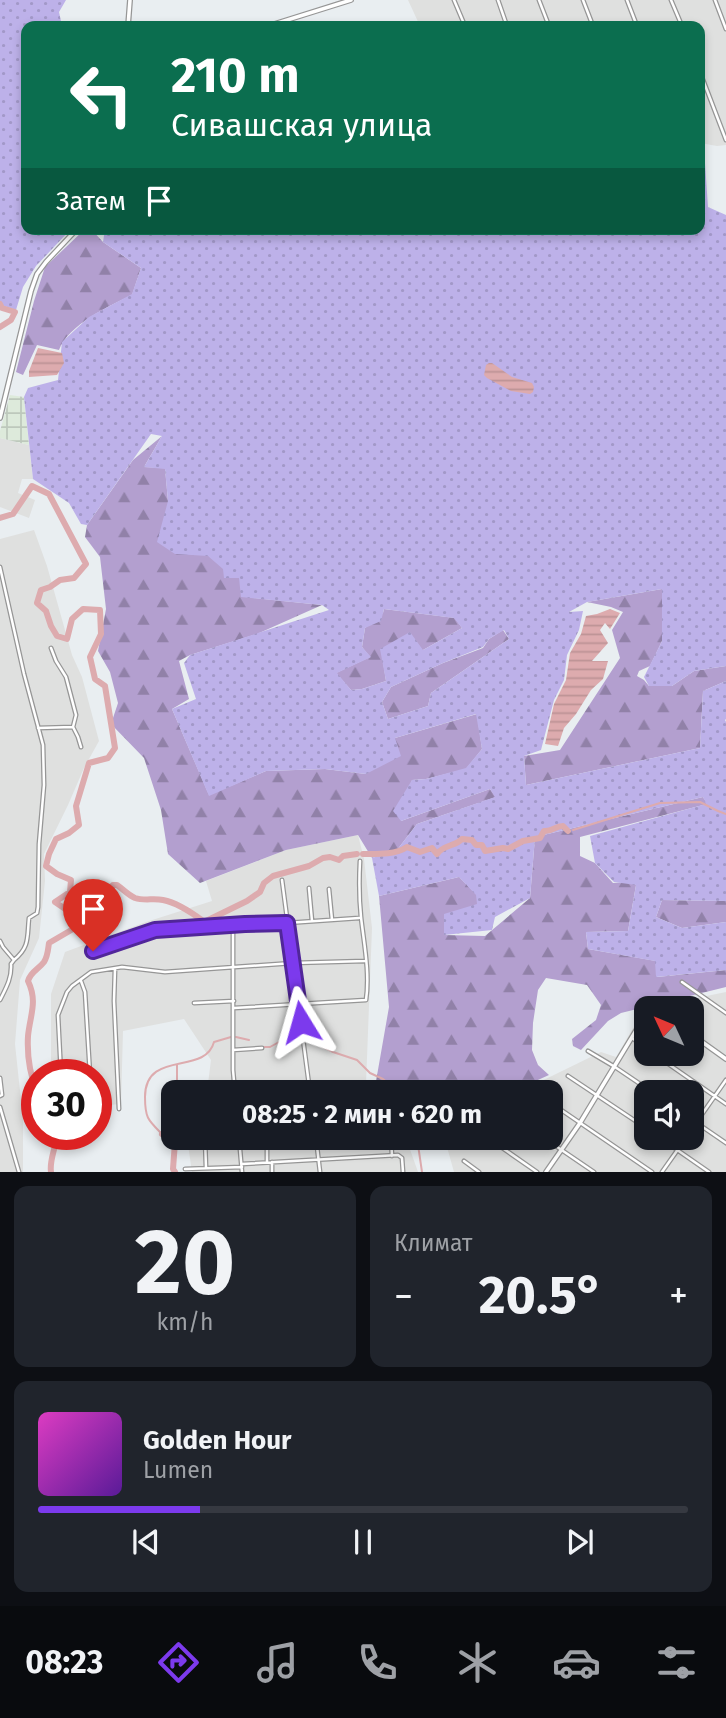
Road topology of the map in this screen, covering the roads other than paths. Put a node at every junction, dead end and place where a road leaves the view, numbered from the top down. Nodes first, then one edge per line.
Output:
1 (130, 0) edge
2 (351, 0) edge
3 (454, 0) edge
4 (498, 0) edge
5 (540, 0) edge
6 (583, 0) edge
7 (627, 0) edge
8 (671, 0) edge
9 (715, 0) edge
10 (128, 21) edge
11 (284, 21) edge
12 (463, 21) edge
13 (505, 21) edge
14 (547, 21) edge
15 (591, 21) edge
16 (635, 21) edge
17 (680, 21) edge
18 (726, 29) edge
19 (705, 85) edge
20 (726, 140) edge
21 (71, 235) edge
22 (0, 418) edge
23 (0, 567) edge
24 (51, 648) dead end
25 (73, 727) junction
26 (38, 728) junction
27 (81, 747) dead end
28 (360, 861) dead end
29 (282, 880) dead end
30 (309, 888) dead end
31 (329, 889) dead end
32 (361, 918) junction
33 (332, 920) junction
34 (313, 921) junction
35 (287, 923) junction
36 (233, 925) junction
37 (0, 941) edge
38 (93, 951) dead end
39 (14, 960) junction
40 (365, 961) junction
41 (293, 964) junction
42 (115, 967) junction
43 (234, 967) junction
44 (81, 979) junction
45 (682, 982) dead end
46 (0, 1000) edge
47 (234, 1001) junction
48 (194, 1003) dead end
49 (299, 1004) junction
50 (234, 1008) junction
51 (726, 1013) edge
52 (634, 1035) edge
53 (632, 1038) joint
54 (704, 1043) edge
55 (262, 1048) dead end
56 (233, 1050) junction
57 (588, 1051) dead end
58 (60, 1059) edge
59 (89, 1059) edge
60 (726, 1059) edge
61 (671, 1066) edge
62 (615, 1067) junction
63 (568, 1076) dead end
64 (0, 1078) edge
65 (234, 1080) edge
66 (308, 1080) edge
67 (634, 1080) edge
68 (726, 1080) edge
69 (1, 1095) edge
70 (598, 1095) junction
71 (715, 1096) junction
72 (726, 1104) edge
73 (0, 1107) edge
74 (119, 1109) dead end
75 (563, 1111) edge
76 (704, 1112) edge
77 (634, 1120) edge
78 (580, 1123) junction
79 (704, 1128) edge
80 (726, 1143) edge
81 (563, 1148) edge
82 (205, 1150) edge
83 (240, 1150) edge
84 (268, 1150) edge
85 (318, 1150) edge
86 (392, 1150) edge
87 (505, 1150) edge
88 (562, 1150) joint
89 (678, 1150) joint
90 (392, 1156) junction
91 (319, 1161) junction
92 (464, 1161) dead end
93 (270, 1162) junction
94 (242, 1166) junction
95 (206, 1168) junction
96 (185, 1169) dead end
97 (19, 1172) edge
98 (242, 1172) edge
99 (272, 1172) edge
100 (320, 1172) edge
101 (403, 1172) edge
102 (479, 1172) edge
103 (537, 1172) edge
104 (546, 1172) edge
105 (594, 1172) edge
106 (652, 1172) edge
107 (662, 1172) edge
108 (709, 1172) edge

1 - 10 street
2 - 11 street
3 - 12 street
4 - 13 street
5 - 14 street
6 - 15 street
7 - 16 street
8 - 17 street
9 - 18 street
19 - 20 street
21 - 22 street
23 - 26 street
24 - 25 street
25 - 26 street
25 - 27 street
26 - 39 street
28 - 32 street
29 - 35 street
30 - 34 street
31 - 33 street
32 - 33 street
32 - 40 street
33 - 34 street
34 - 35 street
35 - 36 street
35 - 41 street
36 - 38 street
36 - 43 street
37 - 39 street
39 - 46 street
40 - 41 street
40 - 49 street
41 - 43 street
41 - 49 street
42 - 43 street
42 - 44 street
42 - 74 street
43 - 47 street
44 - 58 street
44 - 59 street
45 - 51 street
47 - 48 street
47 - 50 street
49 - 50 street
49 - 66 street
50 - 56 street
52 - 53 street
53 - 62 street
54 - 60 street
55 - 56 street
56 - 65 street
57 - 62 street
61 - 71 street
62 - 67 street
62 - 70 street
63 - 70 street
64 - 69 street
68 - 71 street
70 - 77 street
70 - 78 street
71 - 72 street
71 - 76 street
73 - 97 street
75 - 78 street
78 - 81 street
78 - 106 street
79 - 80 street
82 - 95 street
83 - 94 street
84 - 93 street
85 - 91 street
86 - 90 street
87 - 103 street
88 - 104 street
88 - 105 street
89 - 107 street
89 - 108 street
90 - 91 street
90 - 101 street
91 - 93 street
91 - 100 street
92 - 102 street
93 - 94 street
93 - 99 street
94 - 95 street
94 - 98 street
95 - 96 street

